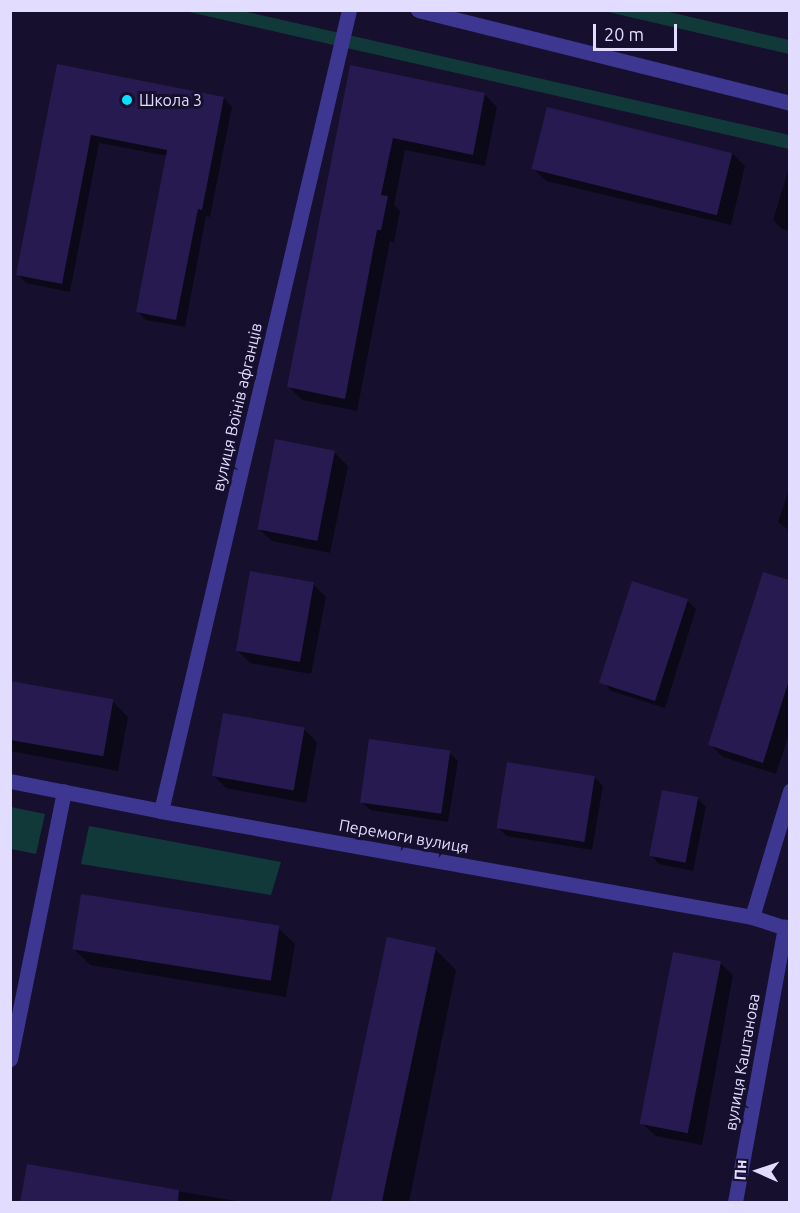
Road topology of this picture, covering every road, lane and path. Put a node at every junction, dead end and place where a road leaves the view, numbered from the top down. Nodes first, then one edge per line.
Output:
1 (349, 10) edge
2 (418, 10) edge
3 (789, 103) edge
4 (10, 781) edge
5 (789, 791) edge
6 (64, 792) junction
7 (161, 811) junction
8 (752, 917) junction
9 (787, 928) edge
10 (10, 1059) edge
11 (735, 1203) edge

1 - 7 street, вулиця Воїнів афганців
2 - 3 street
4 - 6 street, Перемоги вулиця
5 - 8 street
6 - 7 street, Перемоги вулиця
6 - 10 street
7 - 8 street, Перемоги вулиця
8 - 9 street, Перемоги вулиця
9 - 11 street, вулиця Каштанова

